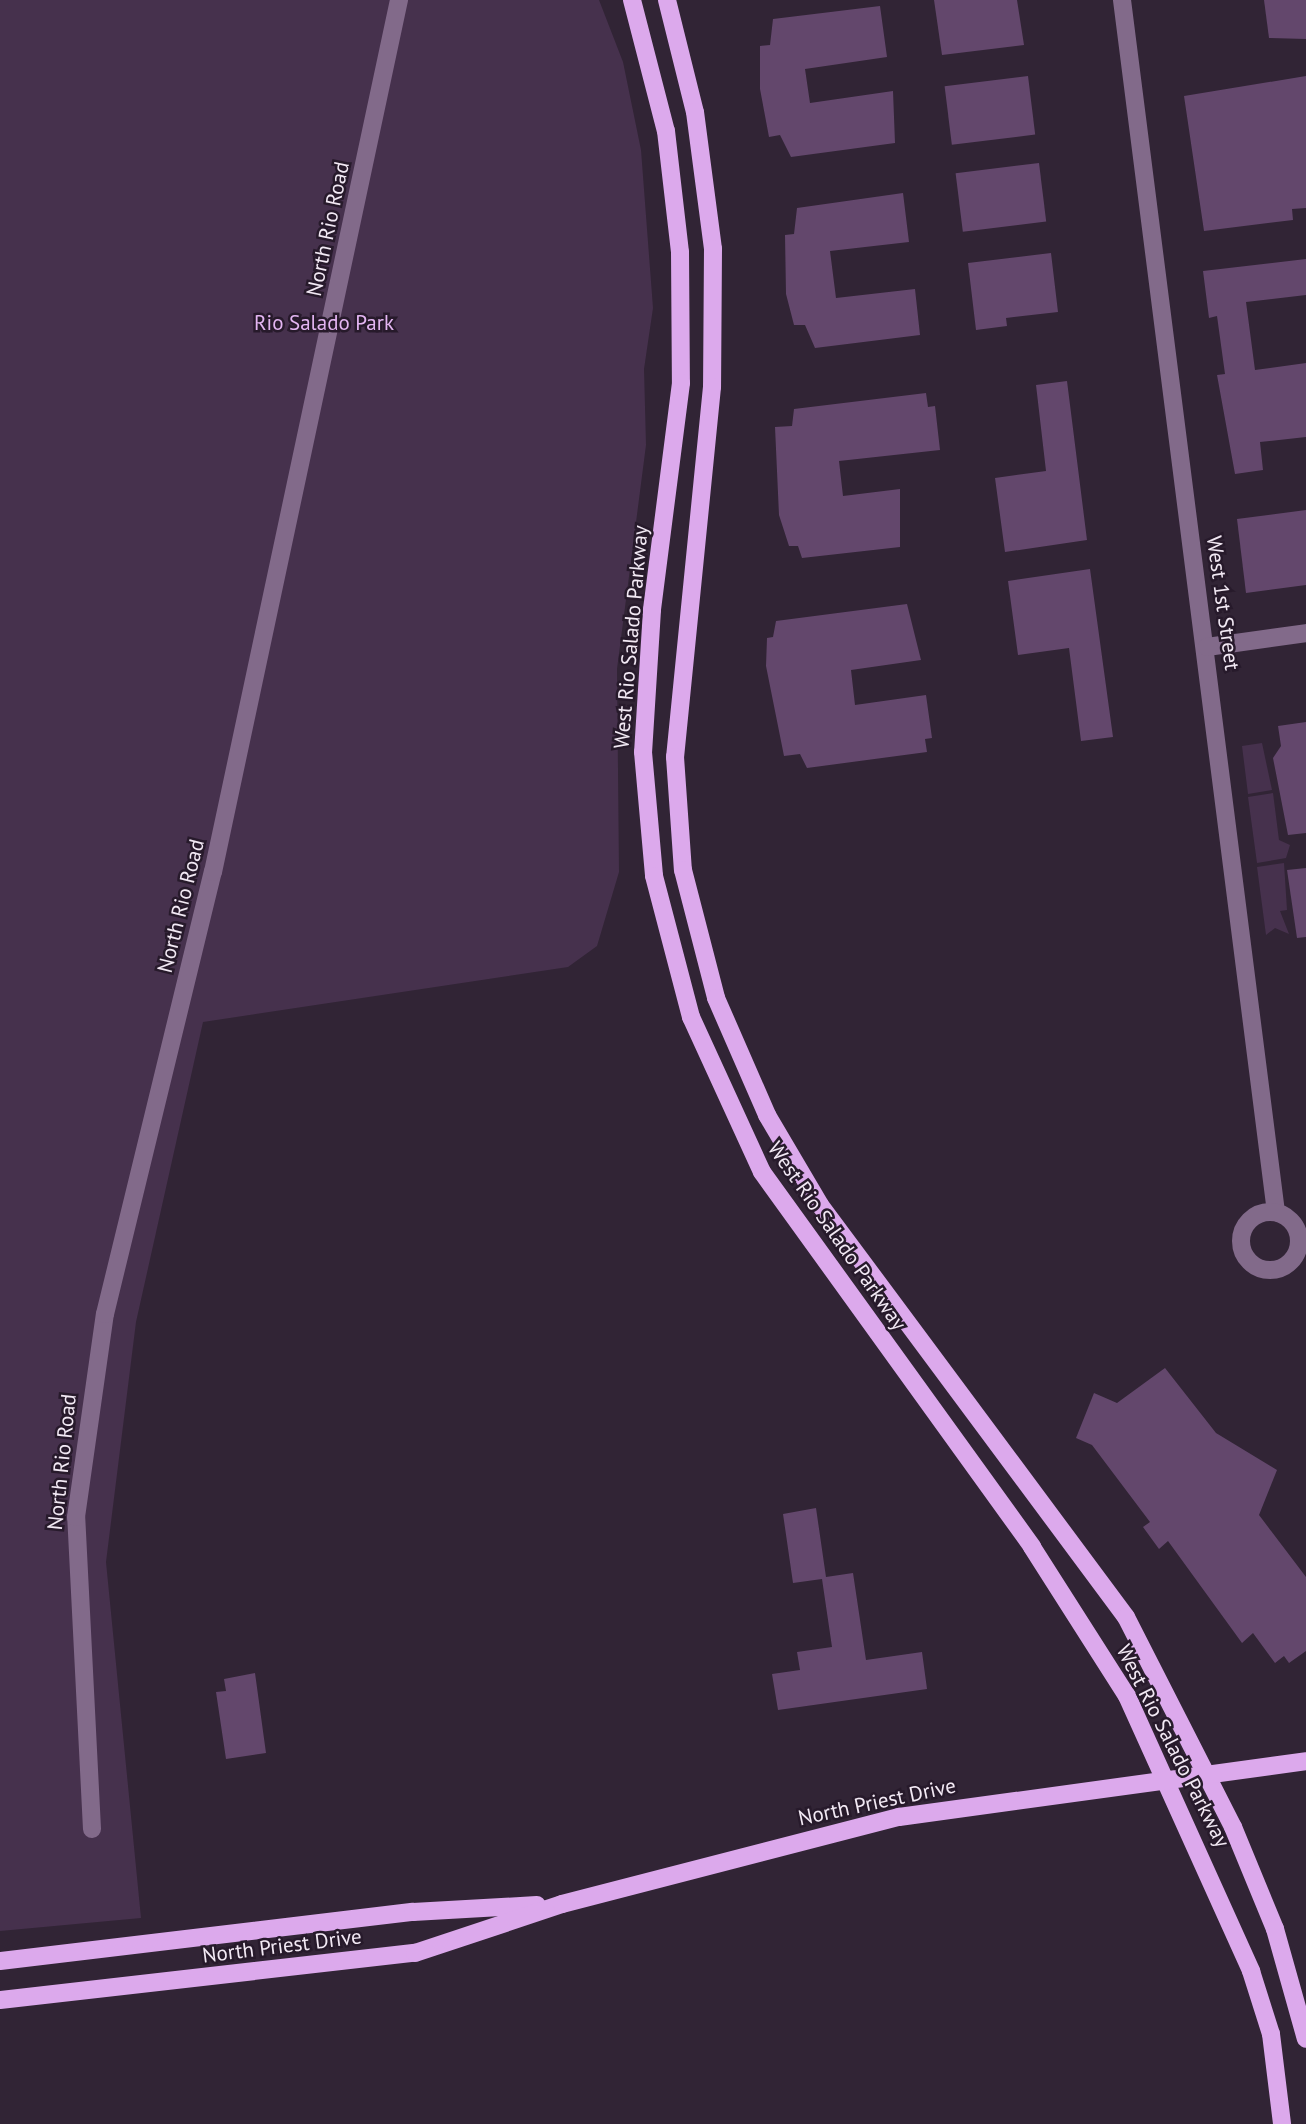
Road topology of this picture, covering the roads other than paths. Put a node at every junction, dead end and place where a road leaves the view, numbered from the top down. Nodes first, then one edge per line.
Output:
1 (399, 0) edge
2 (632, 0) edge
3 (667, 0) edge
4 (1122, 0) edge
5 (681, 383) junction
6 (712, 387) junction
7 (1306, 633) edge
8 (1207, 647) junction
9 (1276, 1212) dead end
10 (1306, 1760) edge
11 (1208, 1773) junction
12 (1166, 1778) junction
13 (92, 1829) dead end
14 (562, 1904) junction
15 (0, 1961) edge
16 (0, 2000) edge
17 (1306, 2039) edge
18 (1282, 2124) edge

1 - 13 street, North Rio Road
2 - 5 main road, West Rio Salado Parkway
3 - 6 main road, West Rio Salado Parkway
4 - 8 street, West 1st Street
5 - 6 main road
5 - 12 main road, West Rio Salado Parkway
6 - 11 main road, West Rio Salado Parkway
7 - 8 street
8 - 9 street, West 1st Street
10 - 11 main road, North Priest Drive
11 - 12 main road, North Priest Drive
11 - 17 main road, West Rio Salado Parkway
12 - 14 main road, North Priest Drive
12 - 18 main road, West Rio Salado Parkway
14 - 15 main road, North Priest Drive
14 - 16 main road, North Priest Drive

